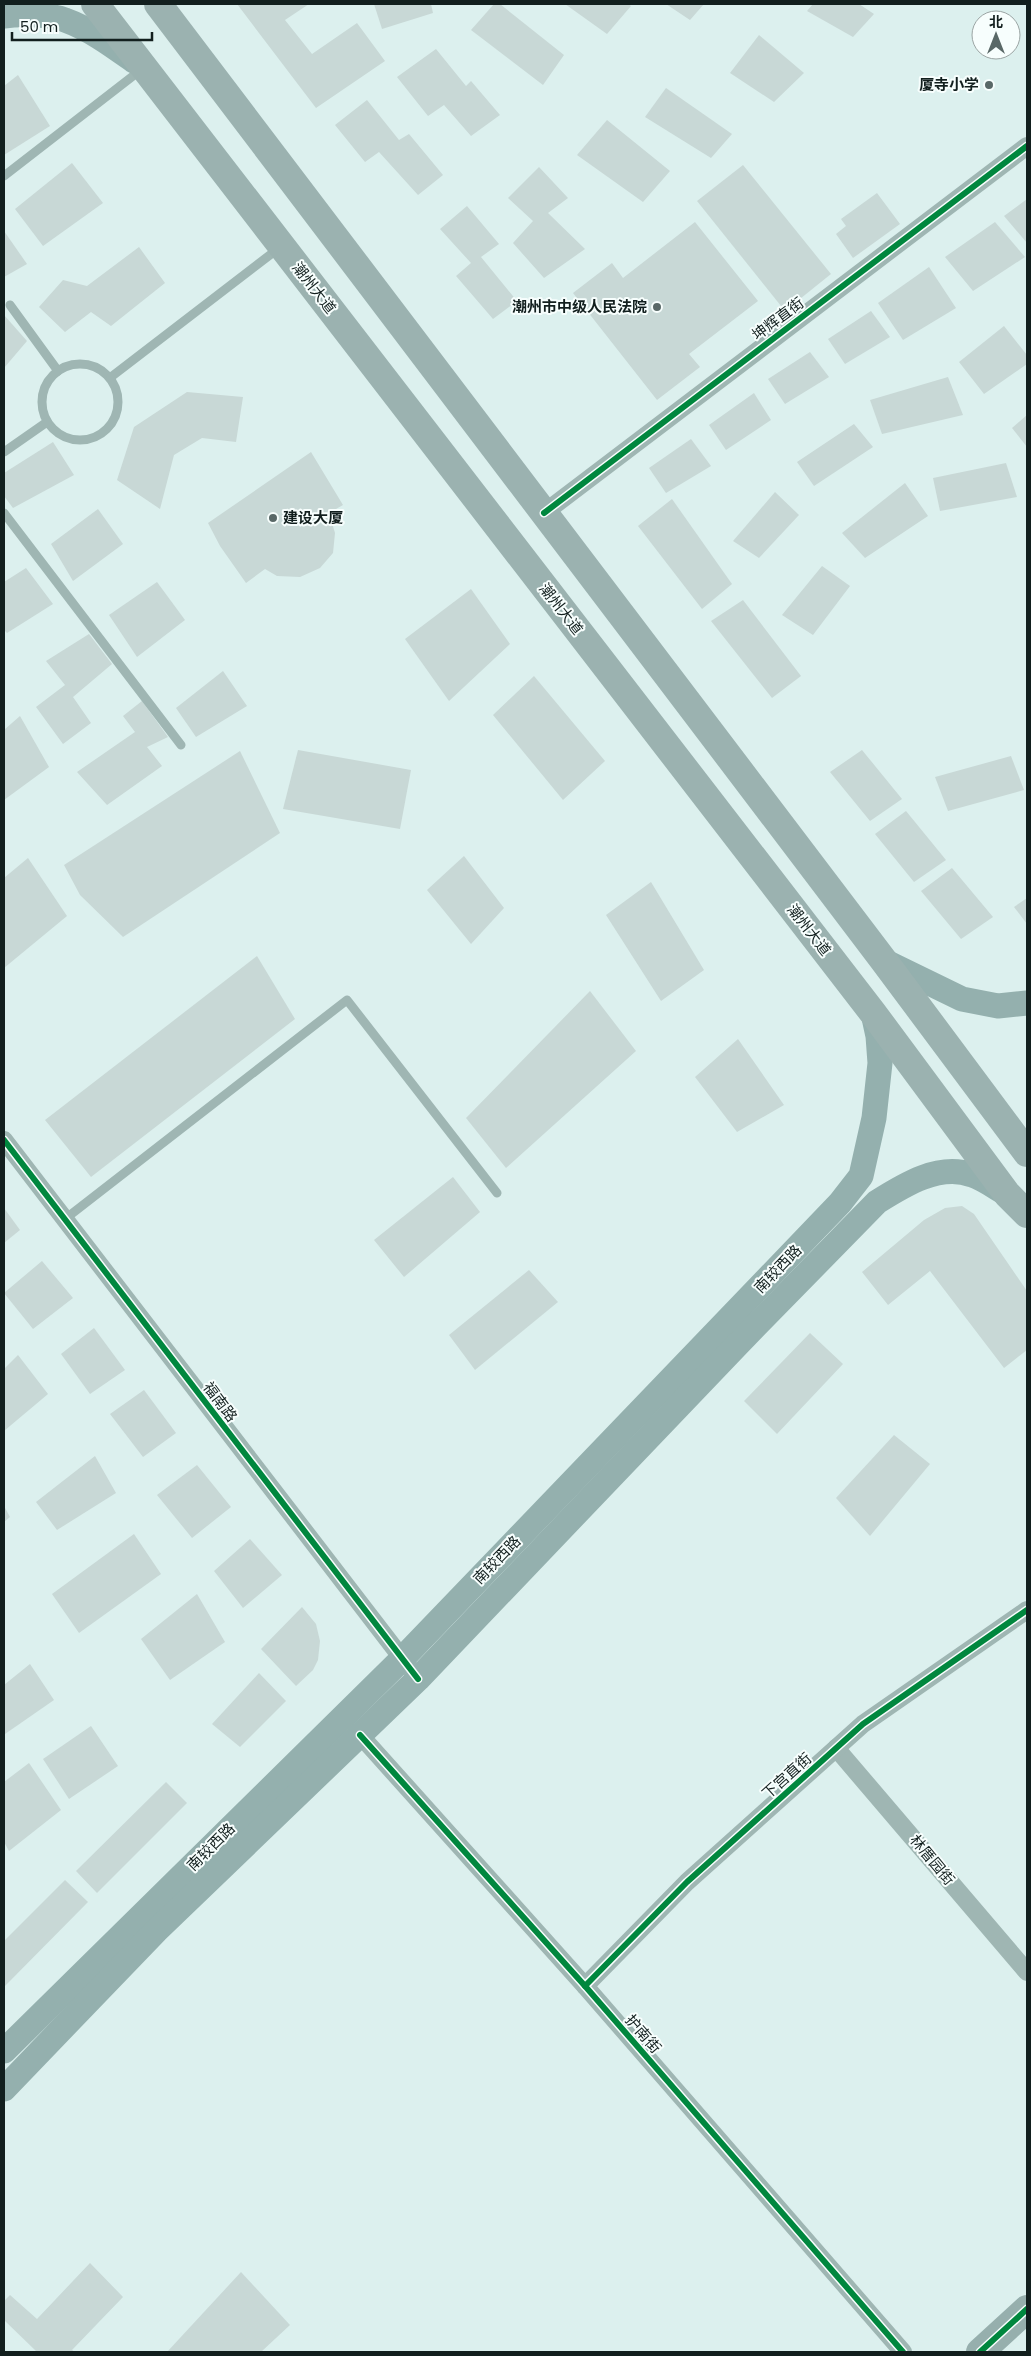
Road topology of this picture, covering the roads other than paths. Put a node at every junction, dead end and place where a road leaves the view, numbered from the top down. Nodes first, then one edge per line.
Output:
1 (95, 4) edge
2 (158, 4) edge
3 (4, 16) edge
4 (144, 68) junction
5 (1027, 146) edge
6 (4, 176) edge
7 (281, 246) junction
8 (10, 305) dead end
9 (58, 371) junction
10 (111, 377) junction
11 (47, 422) junction
12 (4, 452) edge
13 (4, 513) edge
14 (544, 513) junction
15 (181, 745) dead end
16 (884, 961) junction
17 (1027, 1003) edge
18 (872, 1013) junction
19 (4, 1140) edge
20 (1027, 1153) edge
21 (497, 1193) dead end
22 (1007, 1194) junction
23 (1027, 1214) edge
24 (65, 1219) junction
25 (1027, 1610) edge
26 (402, 1660) junction
27 (418, 1679) junction
28 (360, 1735) junction
29 (836, 1748) junction
30 (1027, 1972) edge
31 (586, 1986) junction
32 (4, 2051) edge
33 (4, 2089) edge
34 (1027, 2309) edge
35 (903, 2352) edge
36 (980, 2352) edge

1 - 4 highway, 潮州大道
2 - 14 highway
3 - 4 main road
4 - 6 lane
4 - 7 highway, 潮州大道
5 - 14 street, 坤辉直街
7 - 10 lane
7 - 18 highway, 潮州大道
8 - 9 lane
9 - 10 lane
9 - 11 lane
10 - 11 lane
11 - 12 lane
13 - 15 lane
14 - 16 highway
16 - 17 main road
16 - 20 highway
18 - 22 highway, 潮州大道
18 - 26 main road, 南较西路
19 - 24 street, 福南路
21 - 24 lane
22 - 23 highway, 潮州大道
22 - 27 main road, 南较西路
24 - 26 street, 福南路
25 - 29 street, 下宫直街
26 - 27 street, 福南路
26 - 32 main road, 南较西路
27 - 28 main road, 南较西路
28 - 31 street, 护南街
28 - 33 main road, 南较西路
29 - 30 street, 林厝园街
29 - 31 street, 下宫直街
31 - 35 street, 护南街
34 - 36 main road

